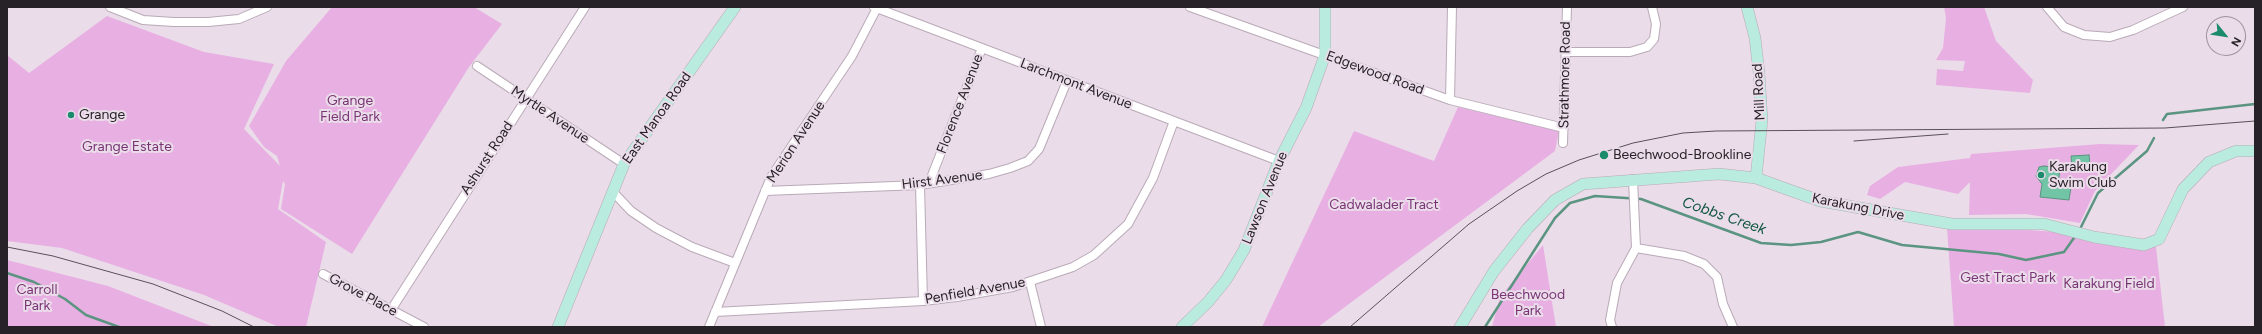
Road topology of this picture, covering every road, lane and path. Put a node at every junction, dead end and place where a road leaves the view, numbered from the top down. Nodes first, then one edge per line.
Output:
1 (110, 7) edge
2 (267, 7) edge
3 (585, 7) edge
4 (734, 7) edge
5 (1190, 7) edge
6 (1325, 7) edge
7 (1452, 7) edge
8 (1567, 7) edge
9 (1652, 7) edge
10 (1747, 7) edge
11 (2048, 7) edge
12 (2183, 7) edge
13 (875, 8) edge
14 (1200, 9) edge
15 (982, 48) junction
16 (1566, 52) junction
17 (1325, 55) junction
18 (477, 66) dead end
19 (1067, 81) junction
20 (526, 98) junction
21 (1450, 100) junction
22 (1174, 121) junction
23 (1564, 128) junction
24 (1563, 143) dead end
25 (2255, 151) edge
26 (1279, 161) junction
27 (624, 164) junction
28 (1756, 178) junction
29 (930, 183) junction
30 (1633, 183) junction
31 (920, 185) junction
32 (765, 191) junction
33 (614, 192) junction
34 (1636, 248) junction
35 (735, 263) junction
36 (324, 274) dead end
37 (1030, 282) junction
38 (923, 301) junction
39 (391, 310) junction
40 (715, 312) junction
41 (424, 327) edge
42 (558, 327) edge
43 (709, 327) edge
44 (1042, 327) edge
45 (1182, 327) edge
46 (1460, 327) edge
47 (1612, 327) edge
48 (1733, 327) edge

1 - 2 street
3 - 20 street, Ashurst Road
4 - 27 street, East Manoa Road
5 - 14 street, Edgewood Road
6 - 17 street, Lawson Avenue
7 - 21 street
8 - 16 street, Strathmore Road
9 - 16 street
10 - 28 street, Mill Road
11 - 12 street
13 - 15 street, Larchmont Avenue
13 - 32 street, Merion Avenue
14 - 17 street, Edgewood Road
15 - 19 street, Larchmont Avenue
15 - 29 street, Florence Avenue
16 - 23 street, Strathmore Road
17 - 21 street, Edgewood Road
17 - 26 street, Lawson Avenue
18 - 20 street, Myrtle Avenue
19 - 22 street, Larchmont Avenue
19 - 29 street, Hirst Avenue
20 - 27 street, Myrtle Avenue
20 - 39 street, Ashurst Road
21 - 23 street, Edgewood Road
22 - 26 street, Larchmont Avenue
22 - 37 street, Penfield Avenue
23 - 24 street, Strathmore Road
25 - 28 street, Karakung Drive
26 - 45 street, Lawson Avenue
27 - 33 street, East Manoa Road
28 - 30 street, Karakung Drive
29 - 31 street, Hirst Avenue
30 - 34 street
30 - 46 street, Karakung Drive
31 - 32 street, Hirst Avenue
31 - 38 street
32 - 35 street, Merion Avenue
33 - 35 street
33 - 42 street, East Manoa Road
34 - 47 street
34 - 48 street
35 - 40 street, Merion Avenue
36 - 39 street, Grove Place
37 - 38 street, Penfield Avenue
37 - 44 street
38 - 40 street, Penfield Avenue
39 - 41 street, Grove Place
40 - 43 street, Merion Avenue

